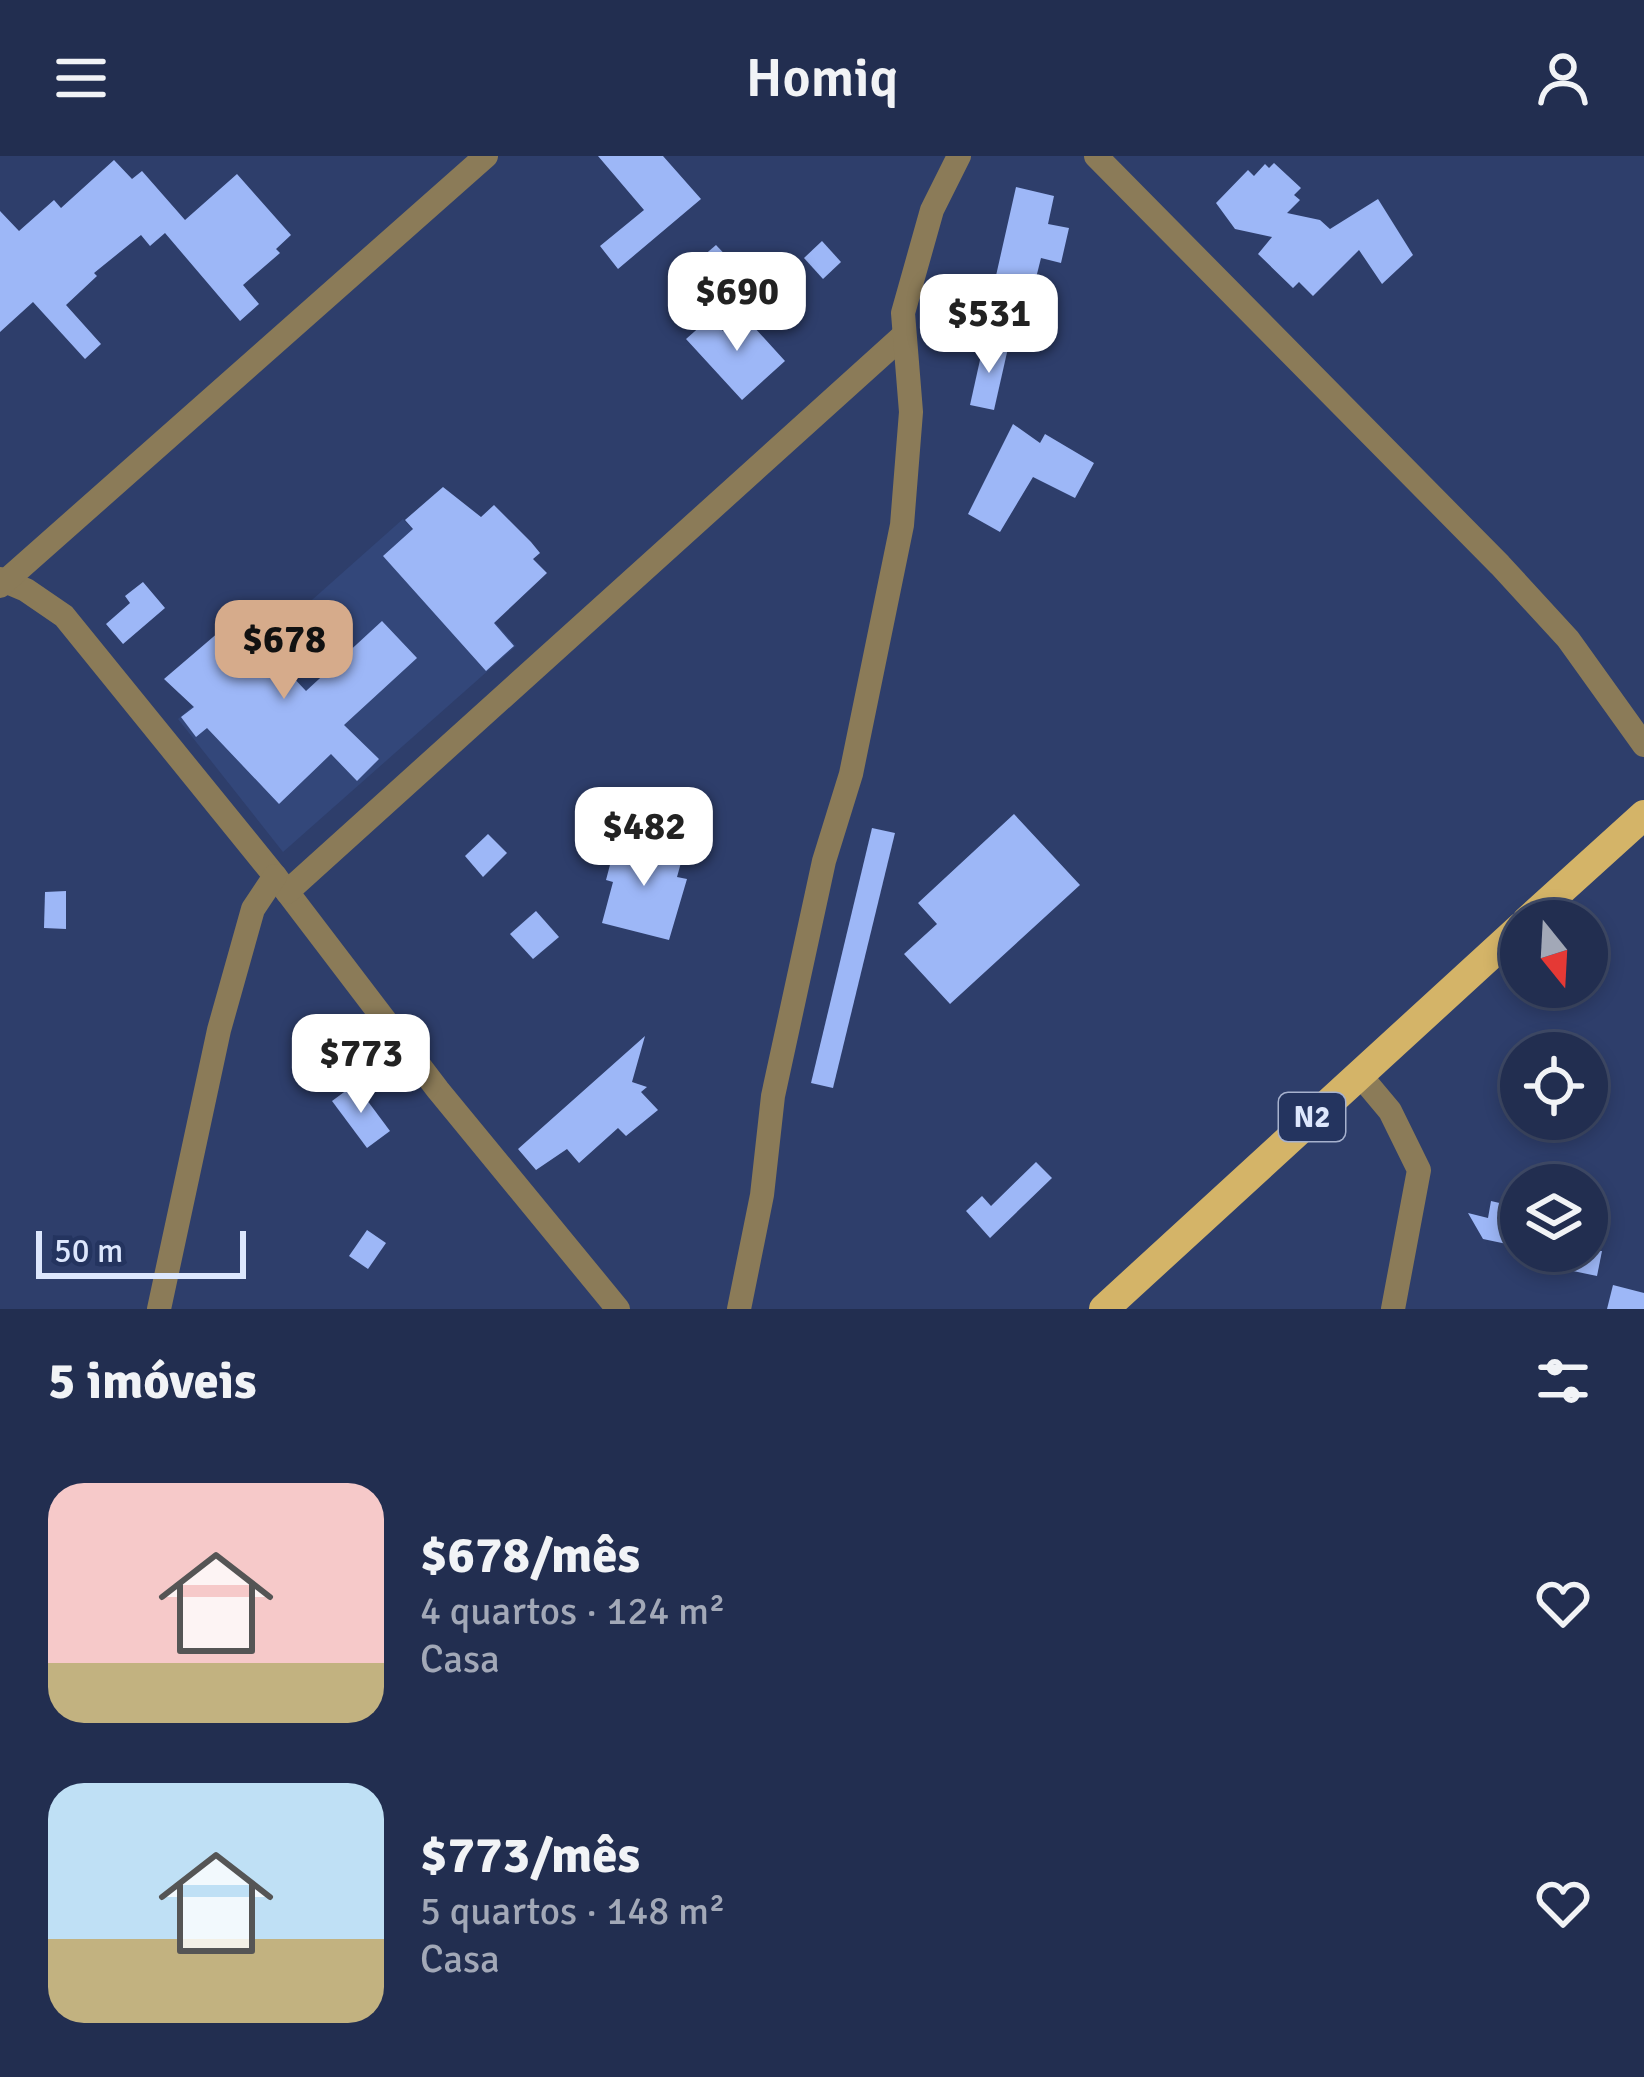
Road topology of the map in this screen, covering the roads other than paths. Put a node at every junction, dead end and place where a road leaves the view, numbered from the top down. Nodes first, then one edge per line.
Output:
1 (486, 156) edge
2 (959, 156) edge
3 (1096, 156) edge
4 (904, 335) junction
5 (1, 582) edge
6 (1644, 745) edge
7 (1644, 815) edge
8 (281, 884) junction
9 (1550, 900) edge
10 (1500, 946) edge
11 (1359, 1074) junction
12 (159, 1309) edge
13 (618, 1309) edge
14 (739, 1309) edge
15 (1104, 1309) edge
16 (1393, 1309) edge

1 - 5 street
2 - 4 street
3 - 6 street
4 - 8 street
4 - 14 street
5 - 8 street
7 - 9 main road, N2
8 - 12 street
8 - 13 street
10 - 11 main road, N2
11 - 15 main road, N2
11 - 16 street

